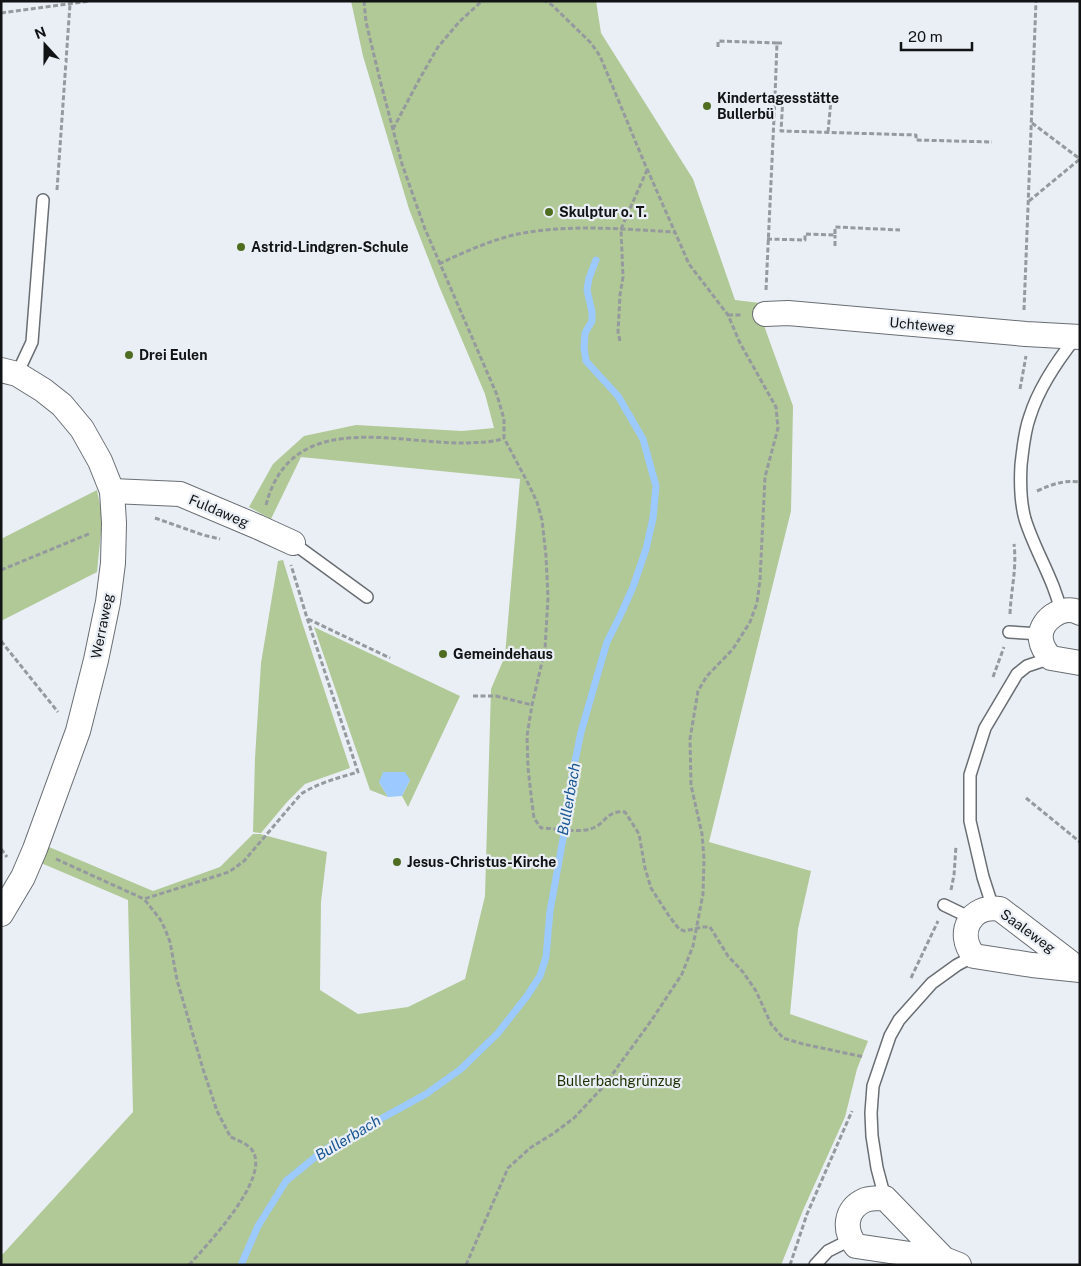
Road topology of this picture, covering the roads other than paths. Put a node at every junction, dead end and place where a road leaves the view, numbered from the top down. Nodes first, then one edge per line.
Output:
1 (43, 200) dead end
2 (765, 314) road end
3 (1078, 337) edge
4 (9, 372) edge
5 (112, 491) junction
6 (291, 553) joint
7 (367, 597) dead end
8 (1071, 612) edge
9 (1009, 632) road end
10 (1041, 634) junction
11 (1051, 658) junction
12 (1080, 663) edge
13 (944, 905) road end
14 (993, 908) junction
15 (1, 914) edge
16 (972, 918) junction
17 (974, 956) junction
18 (1080, 970) edge
19 (885, 1198) junction
20 (850, 1240) junction
21 (951, 1262) edge
22 (815, 1265) edge

1 - 4 lane
2 - 3 street, Uchteweg
3 - 8 lane
4 - 5 street, Werraweg
5 - 6 street, Fuldaweg
5 - 15 street, Werraweg
6 - 7 lane
8 - 10 street
9 - 10 lane
10 - 11 street
11 - 12 street
11 - 14 lane
13 - 16 lane
14 - 16 street, Saaleweg
14 - 18 street, Saaleweg
16 - 17 street
17 - 18 street, Saaleweg
17 - 19 lane
19 - 20 street
19 - 21 street
20 - 21 street
20 - 22 lane

